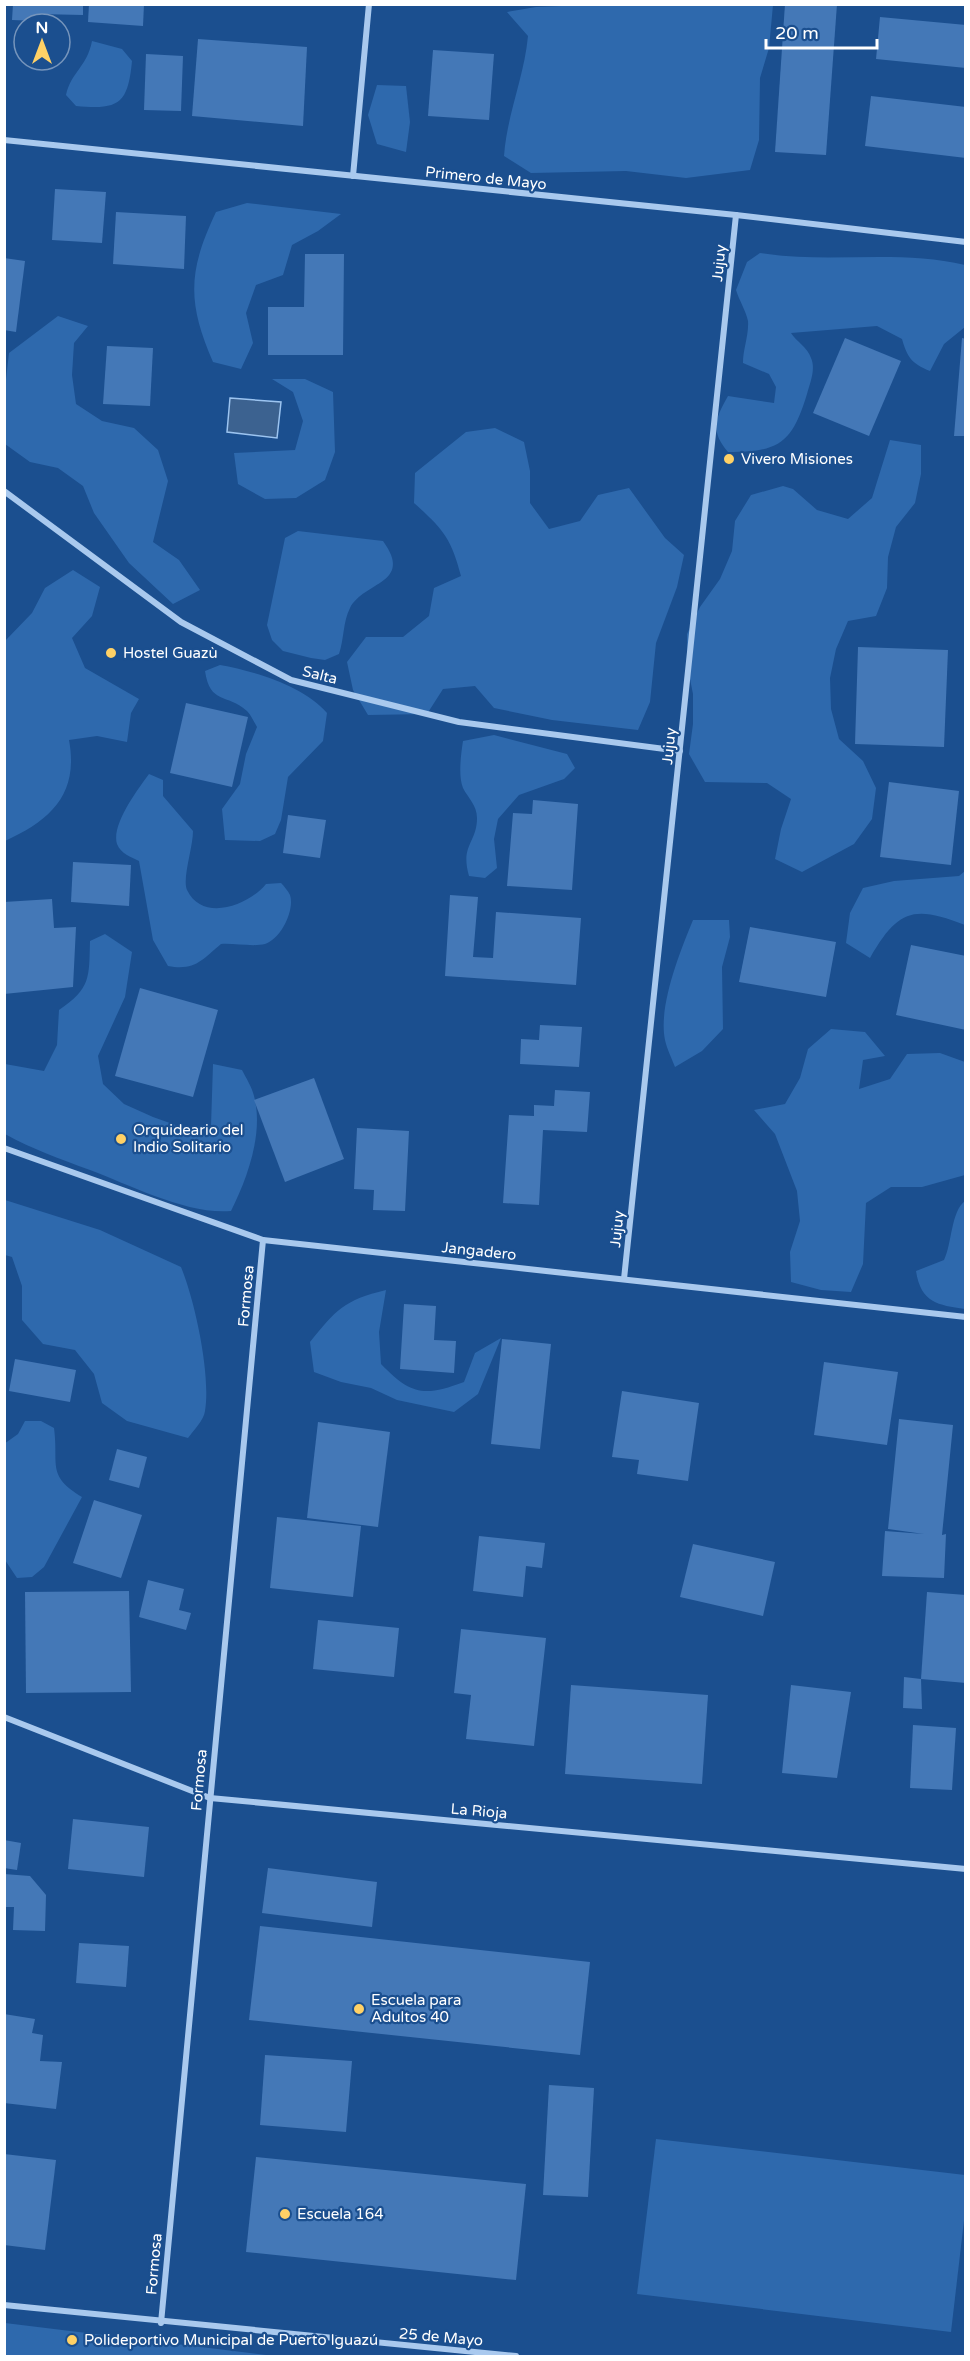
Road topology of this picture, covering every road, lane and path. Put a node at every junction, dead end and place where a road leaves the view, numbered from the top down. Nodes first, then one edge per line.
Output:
1 (369, 4) edge
2 (4, 140) edge
3 (353, 176) junction
4 (736, 215) junction
5 (966, 242) edge
6 (4, 491) edge
7 (681, 751) junction
8 (4, 1148) edge
9 (263, 1240) junction
10 (624, 1279) junction
11 (966, 1317) edge
12 (4, 1717) edge
13 (210, 1798) junction
14 (966, 1869) edge
15 (4, 2305) edge
16 (161, 2323) junction
17 (514, 2356) edge

1 - 3 street
2 - 3 street, Primero de Mayo
3 - 4 street, Primero de Mayo
4 - 5 street, Primero de Mayo
4 - 7 street, Jujuy
6 - 7 street, Salta
7 - 10 street, Jujuy
8 - 9 street, Jangadero
9 - 10 street, Jangadero
9 - 13 street, Formosa
10 - 11 street, Jangadero
12 - 13 street, La Rioja
13 - 14 street, La Rioja
13 - 16 street, Formosa
15 - 16 street, 25 de Mayo
16 - 17 street, 25 de Mayo

